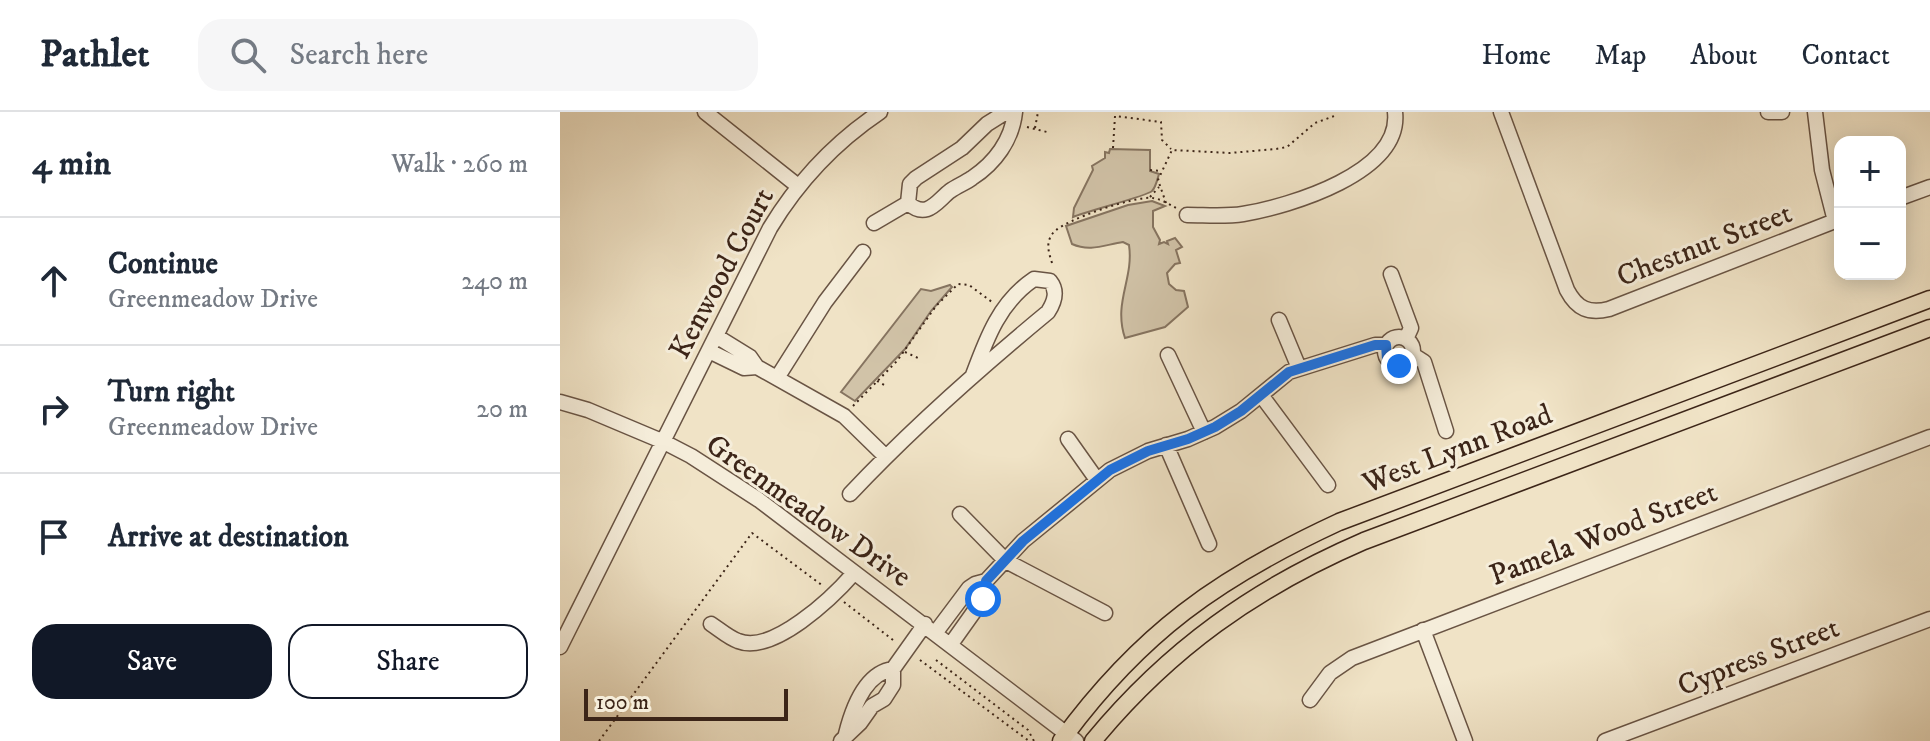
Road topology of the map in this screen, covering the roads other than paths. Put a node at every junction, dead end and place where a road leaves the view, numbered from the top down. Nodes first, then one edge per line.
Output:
1 (705, 112) edge
2 (880, 112) edge
3 (1395, 112) edge
4 (1501, 112) edge
5 (1768, 112) edge
6 (1782, 112) edge
7 (1815, 112) edge
8 (1012, 116) edge
9 (798, 186) junction
10 (1930, 187) edge
11 (1906, 196) edge
12 (908, 203) junction
13 (1834, 208) edge
14 (1187, 215) road end
15 (1834, 222) edge
16 (874, 223) dead end
17 (863, 252) dead end
18 (1391, 274) dead end
19 (1930, 299) edge
20 (1279, 320) dead end
21 (1930, 328) edge
22 (716, 336) junction
23 (1406, 339) junction
24 (1386, 345) junction
25 (709, 351) junction
26 (1168, 355) dead end
27 (1413, 355) junction
28 (757, 367) junction
29 (1299, 368) junction
30 (973, 375) junction
31 (777, 378) junction
32 (1261, 395) junction
33 (560, 402) edge
34 (1446, 431) dead end
35 (1204, 432) junction
36 (1930, 437) edge
37 (1068, 439) dead end
38 (664, 442) junction
39 (1166, 445) junction
40 (885, 456) junction
41 (1097, 480) junction
42 (1328, 485) dead end
43 (850, 494) dead end
44 (960, 514) dead end
45 (1209, 544) dead end
46 (1006, 561) junction
47 (854, 573) junction
48 (986, 581) junction
49 (1105, 613) dead end
50 (1930, 619) edge
51 (711, 624) dead end
52 (930, 628) junction
53 (1423, 630) junction
54 (951, 644) junction
55 (560, 647) edge
56 (893, 669) junction
57 (863, 692) junction
58 (1310, 700) dead end
59 (880, 701) junction
60 (1068, 738) edge
61 (848, 739) edge
62 (1093, 741) edge
63 (1465, 741) edge
64 (1605, 741) edge

1 - 9 street
2 - 9 street, Kenwood Court
3 - 14 street
4 - 15 street, Chestnut Street
5 - 6 street
7 - 13 street
8 - 12 street
8 - 12 street
9 - 22 street, Kenwood Court
10 - 11 street
12 - 16 street
17 - 31 street
18 - 23 street
19 - 60 main road, West Lynn Road
20 - 29 street
21 - 62 main road, West Lynn Road
22 - 25 street, Kenwood Court
22 - 28 street
23 - 24 street
23 - 27 street
24 - 27 street
24 - 29 street
25 - 28 street
25 - 38 street, Kenwood Court
26 - 35 street
27 - 34 street
28 - 31 street
29 - 32 street
30 - 30 street
30 - 40 street
31 - 40 street
32 - 35 street
32 - 42 street
33 - 38 street, Greenmeadow Drive
35 - 39 street
36 - 53 street, Pamela Wood Street
37 - 41 street
38 - 47 street, Greenmeadow Drive
38 - 55 street, Kenwood Court
39 - 41 street
39 - 45 street
40 - 43 street
41 - 46 street
44 - 46 street
46 - 48 street
46 - 49 street
47 - 51 street
47 - 52 street, Greenmeadow Drive
48 - 52 street
48 - 54 street
50 - 64 street, Cypress Street
52 - 54 street, Greenmeadow Drive
52 - 56 street
53 - 58 street, Pamela Wood Street
53 - 63 street
54 - 60 street, Greenmeadow Drive
56 - 57 street
56 - 59 street
57 - 59 street
57 - 61 street
59 - 61 street

